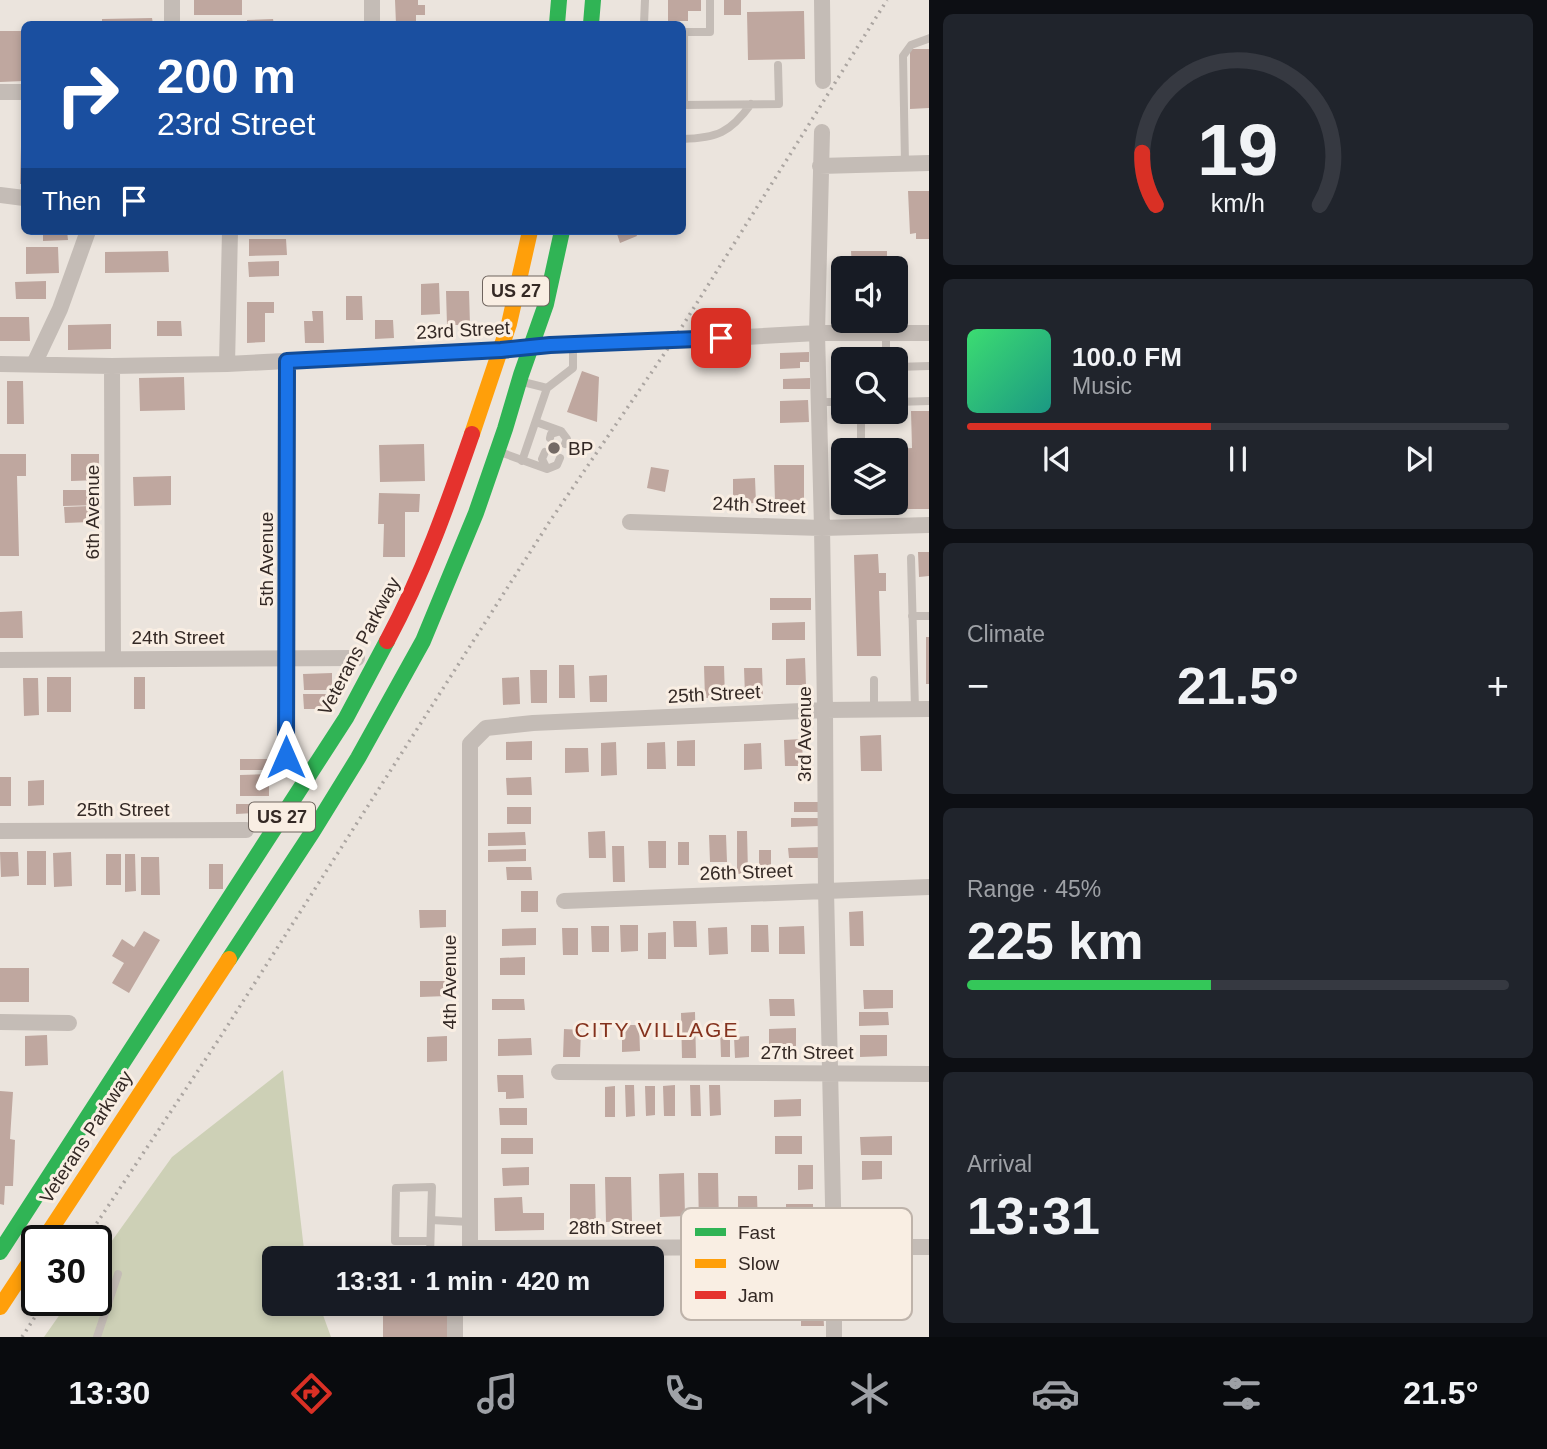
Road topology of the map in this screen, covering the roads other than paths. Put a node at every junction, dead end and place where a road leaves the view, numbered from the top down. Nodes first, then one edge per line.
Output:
1 (172, 0) edge
2 (372, 0) edge
3 (559, 0) edge
4 (593, 0) edge
5 (645, 0) edge
6 (709, 0) edge
7 (822, 0) edge
8 (172, 21) edge
9 (372, 21) edge
10 (557, 21) edge
11 (591, 21) edge
12 (644, 21) edge
13 (686, 32) edge
14 (929, 38) edge
15 (778, 65) dead end
16 (823, 81) dead end
17 (0, 92) edge
18 (21, 92) edge
19 (751, 104) junction
20 (686, 105) edge
21 (822, 132) dead end
22 (686, 139) edge
23 (905, 163) junction
24 (929, 163) edge
25 (820, 166) junction
26 (0, 195) edge
27 (21, 198) edge
28 (88, 235) edge
29 (230, 235) edge
30 (529, 235) edge
31 (561, 235) edge
32 (817, 333) junction
33 (831, 333) edge
34 (886, 333) edge
35 (908, 333) edge
36 (929, 333) edge
37 (573, 345) junction
38 (532, 347) junction
39 (886, 347) edge
40 (501, 350) junction
41 (287, 361) junction
42 (0, 364) edge
43 (34, 364) junction
44 (227, 364) junction
45 (112, 366) junction
46 (929, 366) edge
47 (908, 367) edge
48 (519, 381) junction
49 (547, 388) junction
50 (929, 401) edge
51 (820, 402) junction
52 (831, 402) edge
53 (908, 402) edge
54 (536, 422) junction
55 (561, 431) junction
56 (550, 438) dead end
57 (565, 444) dead end
58 (498, 451) junction
59 (545, 452) dead end
60 (560, 458) dead end
61 (523, 461) junction
62 (547, 469) junction
63 (630, 522) dead end
64 (929, 525) edge
65 (822, 528) junction
66 (911, 558) dead end
67 (912, 616) junction
68 (929, 616) edge
69 (286, 658) junction
70 (357, 658) dead end
71 (113, 659) junction
72 (0, 660) edge
73 (874, 680) dead end
74 (922, 709) edge
75 (825, 710) junction
76 (874, 710) junction
77 (502, 726) joint
78 (286, 757) dead end
79 (246, 830) dead end
80 (0, 831) edge
81 (929, 887) edge
82 (826, 890) junction
83 (564, 901) dead end
84 (0, 1022) edge
85 (69, 1023) dead end
86 (559, 1072) dead end
87 (929, 1073) edge
88 (830, 1074) junction
89 (833, 1208) edge
90 (431, 1220) junction
91 (470, 1222) junction
92 (54, 1225) edge
93 (430, 1241) junction
94 (430, 1246) edge
95 (468, 1246) edge
96 (0, 1252) edge
97 (118, 1274) dead end
98 (21, 1275) edge
99 (0, 1307) edge
100 (455, 1316) edge
101 (97, 1337) edge
102 (455, 1337) edge

1 - 8 street
2 - 9 street
3 - 10 main road
4 - 11 main road
5 - 12 lane
6 - 13 lane
7 - 16 street
14 - 23 lane
15 - 19 lane
17 - 18 street
19 - 20 lane
19 - 22 lane
21 - 25 street, 3rd Avenue
23 - 24 street
23 - 25 street
25 - 32 street, 3rd Avenue
26 - 27 street
28 - 43 street
29 - 44 street
30 - 40 main road, Veterans Parkway / US 27
31 - 38 main road, Veterans Parkway / US 27
32 - 33 street, 23rd Street
32 - 37 street, 23rd Street
32 - 51 street, 3rd Avenue
34 - 39 lane
35 - 36 street, 23rd Street
37 - 38 street, 23rd Street
37 - 49 lane
38 - 40 street, 23rd Street
38 - 48 main road, Veterans Parkway / US 27
40 - 41 street, 23rd Street
40 - 96 main road, Veterans Parkway / US 27
41 - 44 street, 23rd Street
41 - 69 street, 5th Avenue
42 - 43 street, 23rd Street
43 - 45 street, 23rd Street
44 - 45 street, 23rd Street
45 - 71 street, 6th Avenue
46 - 47 lane
48 - 49 lane
48 - 58 main road, Veterans Parkway / US 27
49 - 54 lane
50 - 53 lane
51 - 52 lane
51 - 65 street, 3rd Avenue
54 - 55 lane
54 - 61 lane
55 - 56 lane
55 - 57 lane
58 - 61 lane
58 - 92 main road, Veterans Parkway / US 27
59 - 62 lane
60 - 62 lane
61 - 62 lane
63 - 65 street, 24th Street
64 - 65 street, 24th Street
65 - 75 street, 3rd Avenue
66 - 67 lane
67 - 68 lane
67 - 74 lane
69 - 70 street, 24th Street
69 - 71 street, 24th Street
69 - 78 street, 5th Avenue
71 - 72 street, 24th Street
73 - 76 lane
74 - 76 street, 25th Street
75 - 76 street, 25th Street
75 - 77 street, 25th Street
75 - 82 street, 3rd Avenue
77 - 91 street, 4th Avenue
79 - 80 street, 25th Street
81 - 82 street, 26th Street
82 - 83 street, 26th Street
82 - 88 street, 3rd Avenue
84 - 85 street
86 - 88 street, 27th Street
87 - 88 street, 27th Street
88 - 89 street, 3rd Avenue
90 - 91 lane
90 - 93 lane
90 - 93 lane
91 - 95 street, 4th Avenue
93 - 94 lane
97 - 101 lane
98 - 99 main road
100 - 102 street

